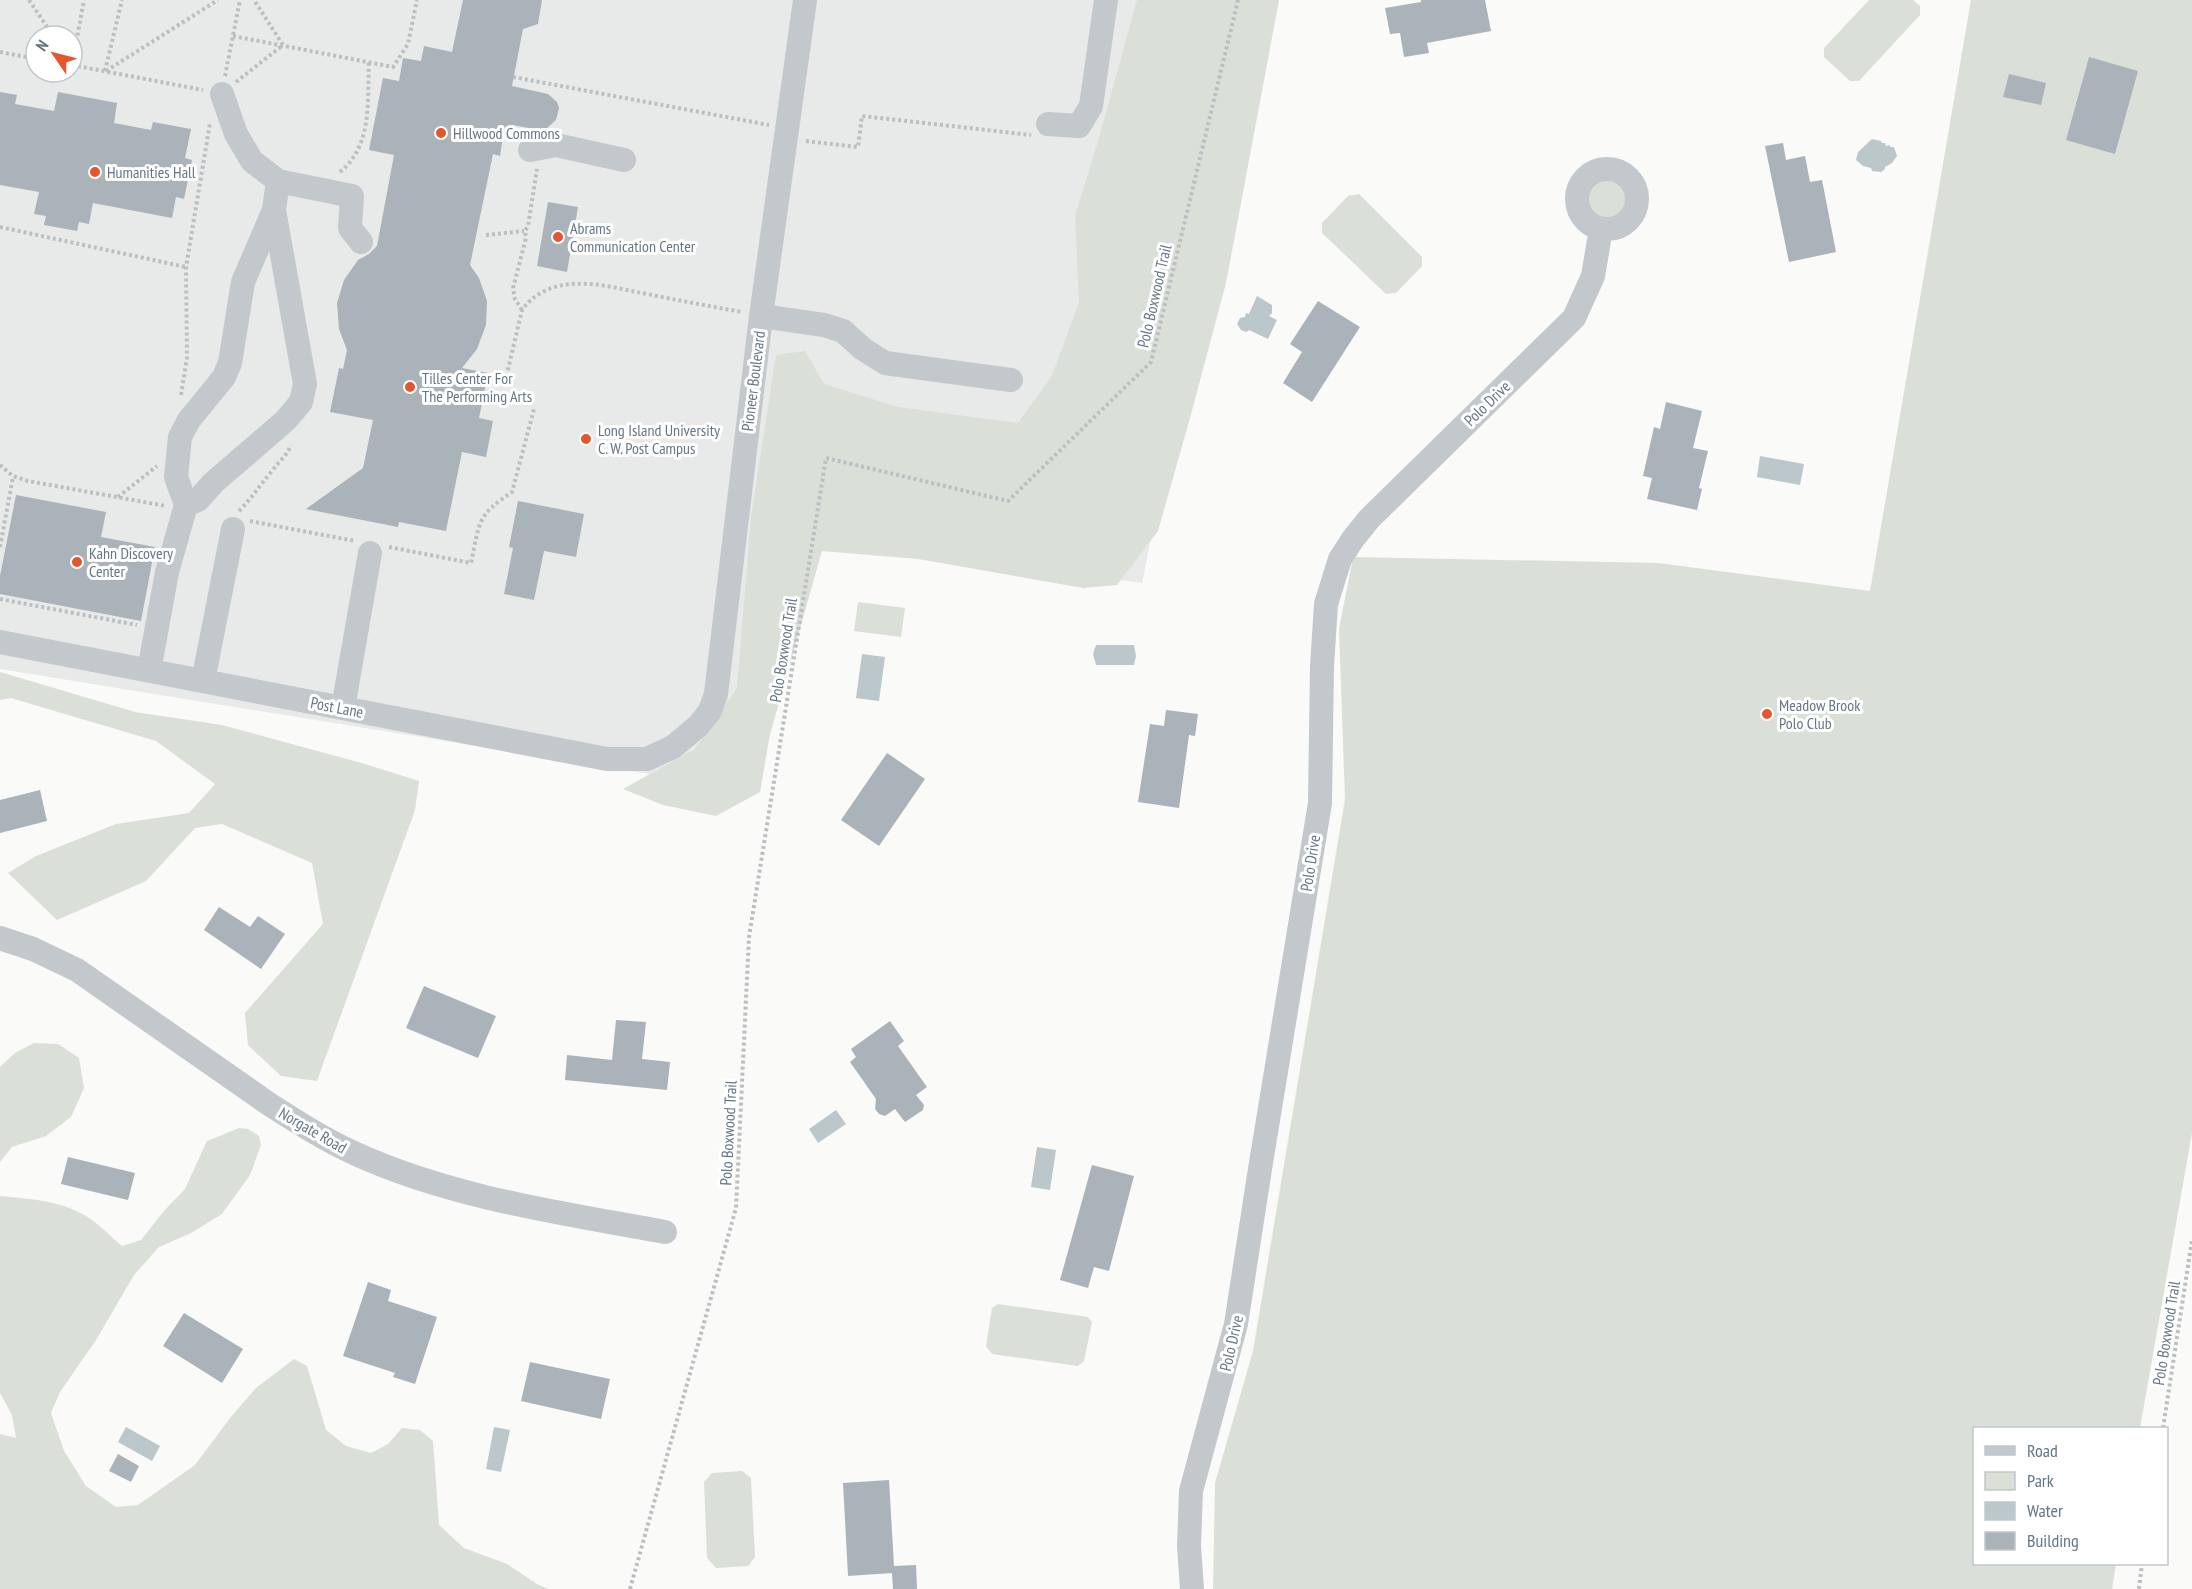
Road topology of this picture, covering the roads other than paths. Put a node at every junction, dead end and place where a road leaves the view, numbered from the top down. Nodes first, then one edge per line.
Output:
1 (805, 0) edge
2 (1106, 0) edge
3 (219, 93) road end
4 (1048, 124) dead end
5 (534, 159) road end
6 (624, 160) dead end
7 (278, 181) junction
8 (274, 210) junction
9 (1601, 229) dead end
10 (361, 242) dead end
11 (761, 316) junction
12 (1011, 380) dead end
13 (185, 507) junction
14 (236, 522) road end
15 (369, 547) road end
16 (0, 642) edge
17 (149, 671) junction
18 (202, 681) junction
19 (343, 708) junction
20 (673, 747) joint
21 (0, 938) edge
22 (665, 1232) dead end
23 (1192, 1589) edge

1 - 11 street, Pioneer Boulevard
2 - 4 street
3 - 7 street
5 - 6 street
7 - 8 street
7 - 10 street
8 - 13 street
8 - 13 street
9 - 23 street, Polo Drive
11 - 12 street
11 - 20 street, Pioneer Boulevard
13 - 17 street
14 - 18 street
15 - 19 street
16 - 17 street, Post Lane
17 - 18 street, Post Lane
18 - 19 street, Post Lane
19 - 20 street, Post Lane
21 - 22 street, Norgate Road

